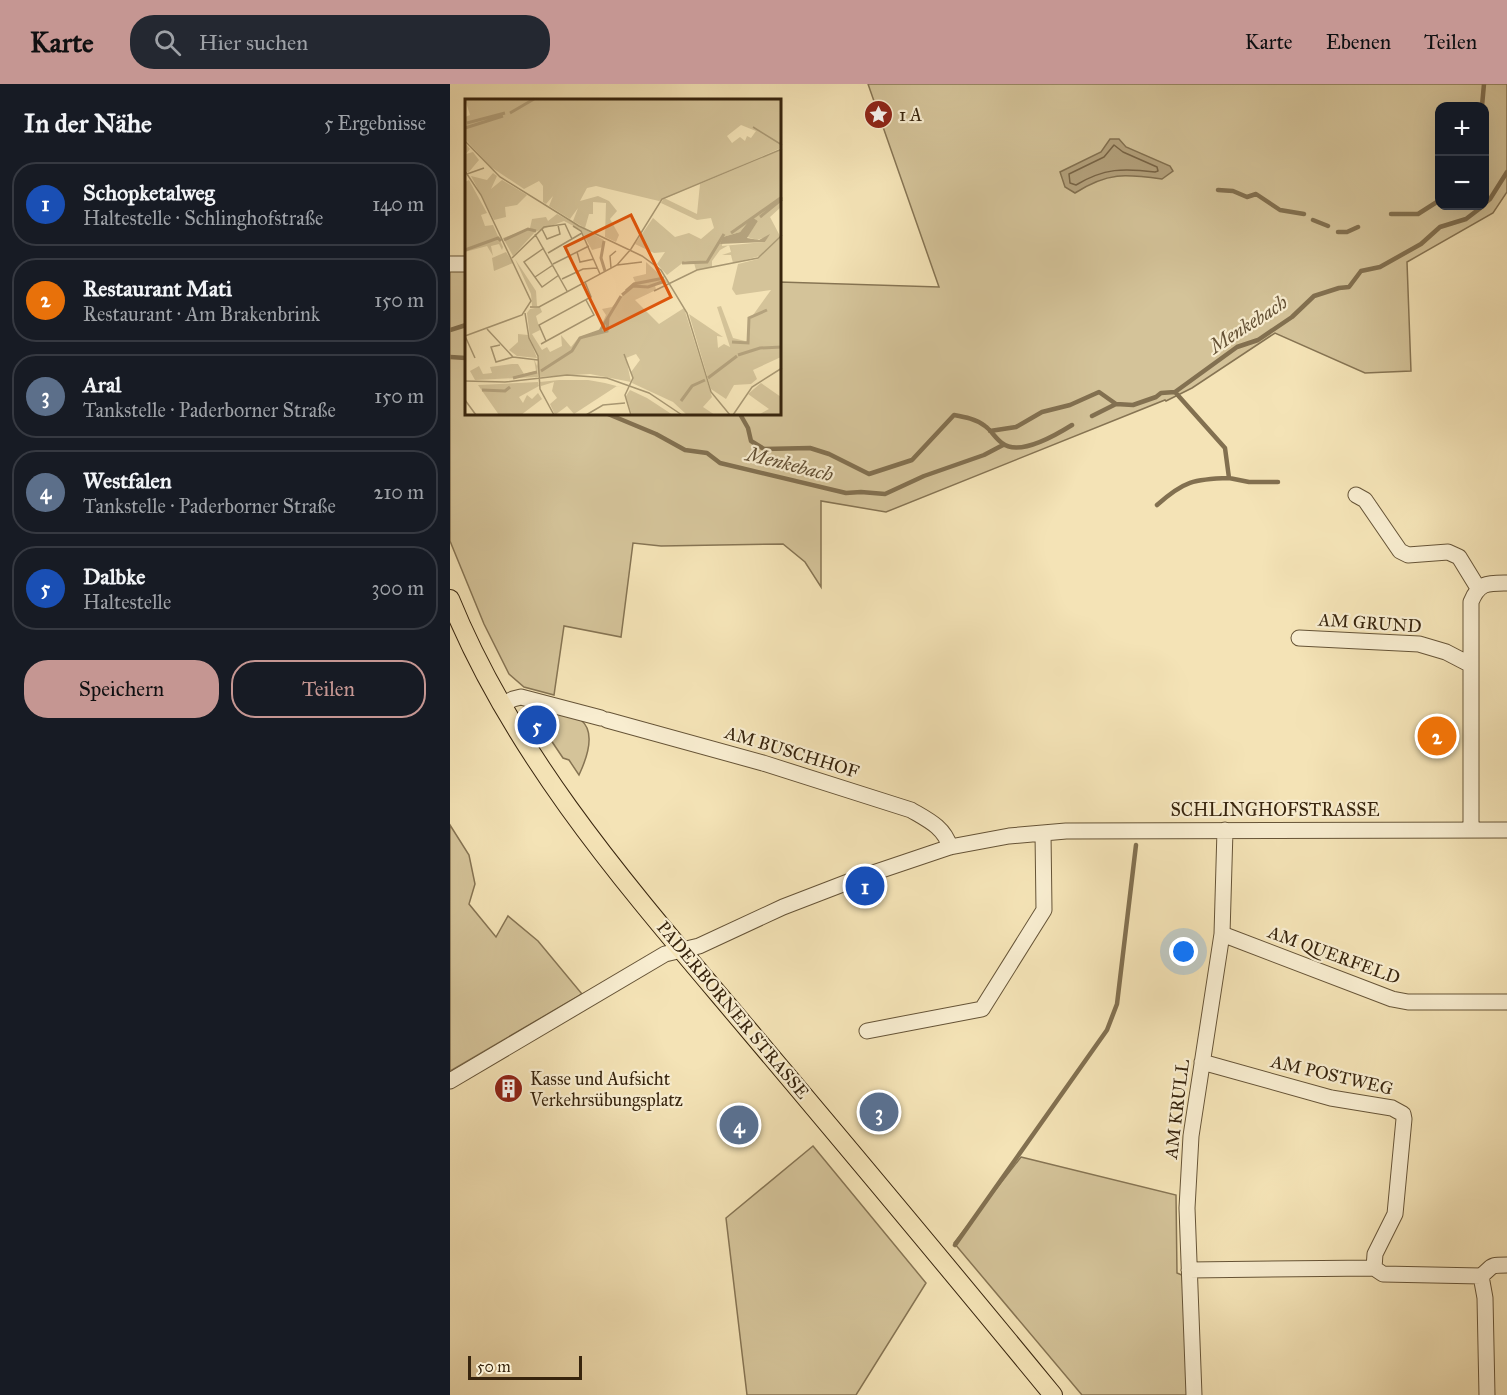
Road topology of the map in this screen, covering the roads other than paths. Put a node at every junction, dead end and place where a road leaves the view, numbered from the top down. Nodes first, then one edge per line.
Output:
1 (1356, 495) dead end
2 (1507, 583) edge
3 (1478, 588) junction
4 (450, 599) edge
5 (1299, 638) dead end
6 (1471, 665) junction
7 (501, 705) junction
8 (1471, 829) junction
9 (1225, 830) junction
10 (1507, 830) edge
11 (1043, 833) junction
12 (950, 847) junction
13 (1222, 934) junction
14 (682, 950) junction
15 (1507, 1002) edge
16 (867, 1031) dead end
17 (1202, 1062) junction
18 (450, 1081) edge
19 (1507, 1265) edge
20 (1374, 1268) junction
21 (1189, 1270) junction
22 (1480, 1276) junction
23 (1053, 1395) edge
24 (1194, 1395) edge
25 (1487, 1395) edge

1 - 3 street
2 - 3 street
3 - 6 street
4 - 7 main road, PADERBORNER STRASSE
5 - 6 street, AM GRUND
6 - 8 street
7 - 12 street, AM BUSCHHOF
7 - 14 main road, PADERBORNER STRASSE
8 - 9 street, SCHLINGHOFSTRASSE
8 - 10 street, SCHLINGHOFSTRASSE
9 - 11 street, SCHLINGHOFSTRASSE
9 - 13 street, AM KRULL
11 - 12 street, SCHLINGHOFSTRASSE
11 - 16 street
12 - 14 street, SCHLINGHOFSTRASSE
13 - 15 street, AM QUERFELD
13 - 17 street, AM KRULL
14 - 18 street, SCHLINGHOFSTRASSE
14 - 23 main road, PADERBORNER STRASSE
17 - 20 street, AM POSTWEG
17 - 21 street, AM KRULL
19 - 22 street
20 - 21 street
20 - 22 street
21 - 24 street, AM KRULL
22 - 25 street

